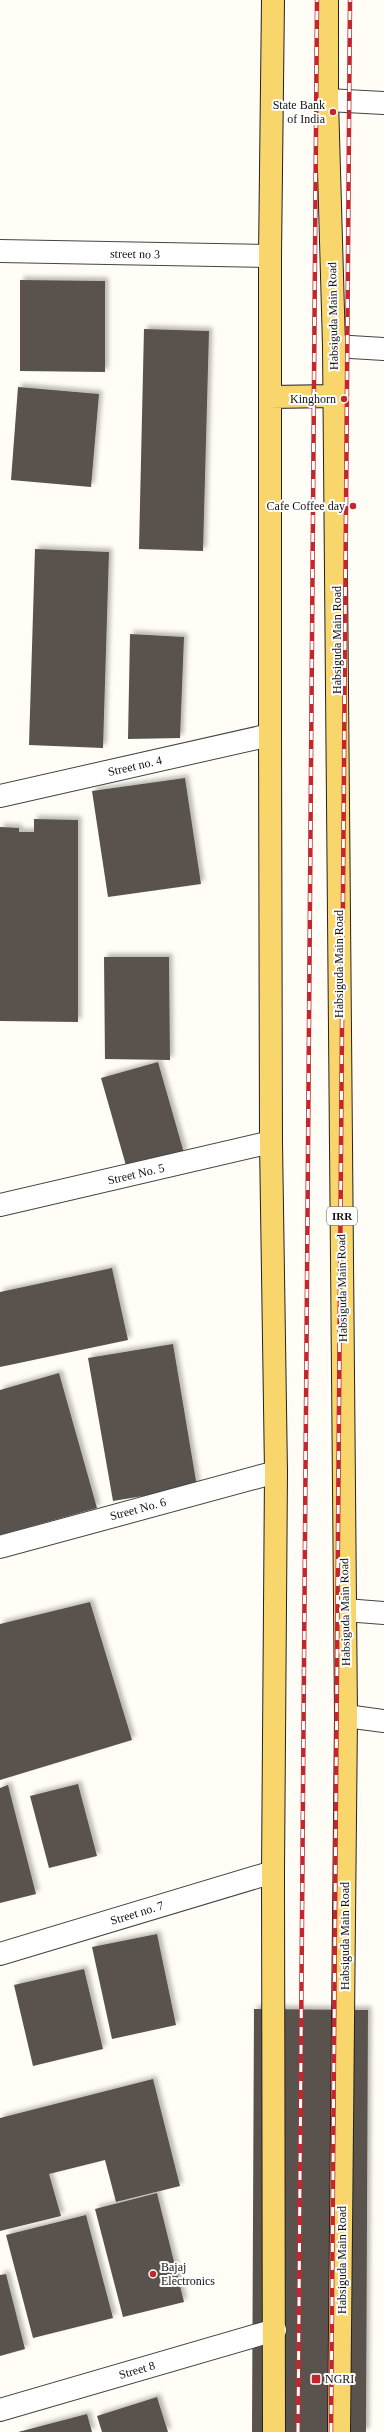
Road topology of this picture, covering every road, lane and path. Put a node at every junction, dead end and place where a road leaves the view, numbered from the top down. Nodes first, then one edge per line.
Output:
1 (273, 0) edge
2 (327, 0) edge
3 (327, 100) junction
4 (384, 103) edge
5 (0, 251) edge
6 (270, 256) junction
7 (334, 346) junction
8 (384, 349) edge
9 (335, 396) junction
10 (270, 397) junction
11 (270, 735) junction
12 (0, 796) edge
13 (271, 1142) junction
14 (0, 1205) edge
15 (276, 1472) junction
16 (0, 1547) edge
17 (345, 1610) junction
18 (384, 1613) edge
19 (346, 1716) junction
20 (384, 1722) edge
21 (273, 1872) junction
22 (0, 1954) edge
23 (275, 2330) junction
24 (0, 2410) edge
25 (274, 2432) edge
26 (340, 2432) edge

1 - 6 main road
2 - 3 main road, Habsiguda Main Road / IRR
3 - 4 street
3 - 7 main road, Habsiguda Main Road / IRR
5 - 6 street, street no 3
6 - 10 main road
7 - 8 street
7 - 9 main road, Habsiguda Main Road / IRR
9 - 10 main road
9 - 17 main road, Habsiguda Main Road / IRR
10 - 11 main road
11 - 12 street, Street no. 4
11 - 13 main road
13 - 14 street, Street No. 5
13 - 15 main road
15 - 16 street, Street No. 6
15 - 21 main road
17 - 18 street
17 - 19 main road, Habsiguda Main Road / IRR
19 - 20 street
19 - 26 main road, Habsiguda Main Road / IRR
21 - 22 street, Street no. 7
21 - 23 main road
23 - 24 street, Street 8
23 - 25 main road

